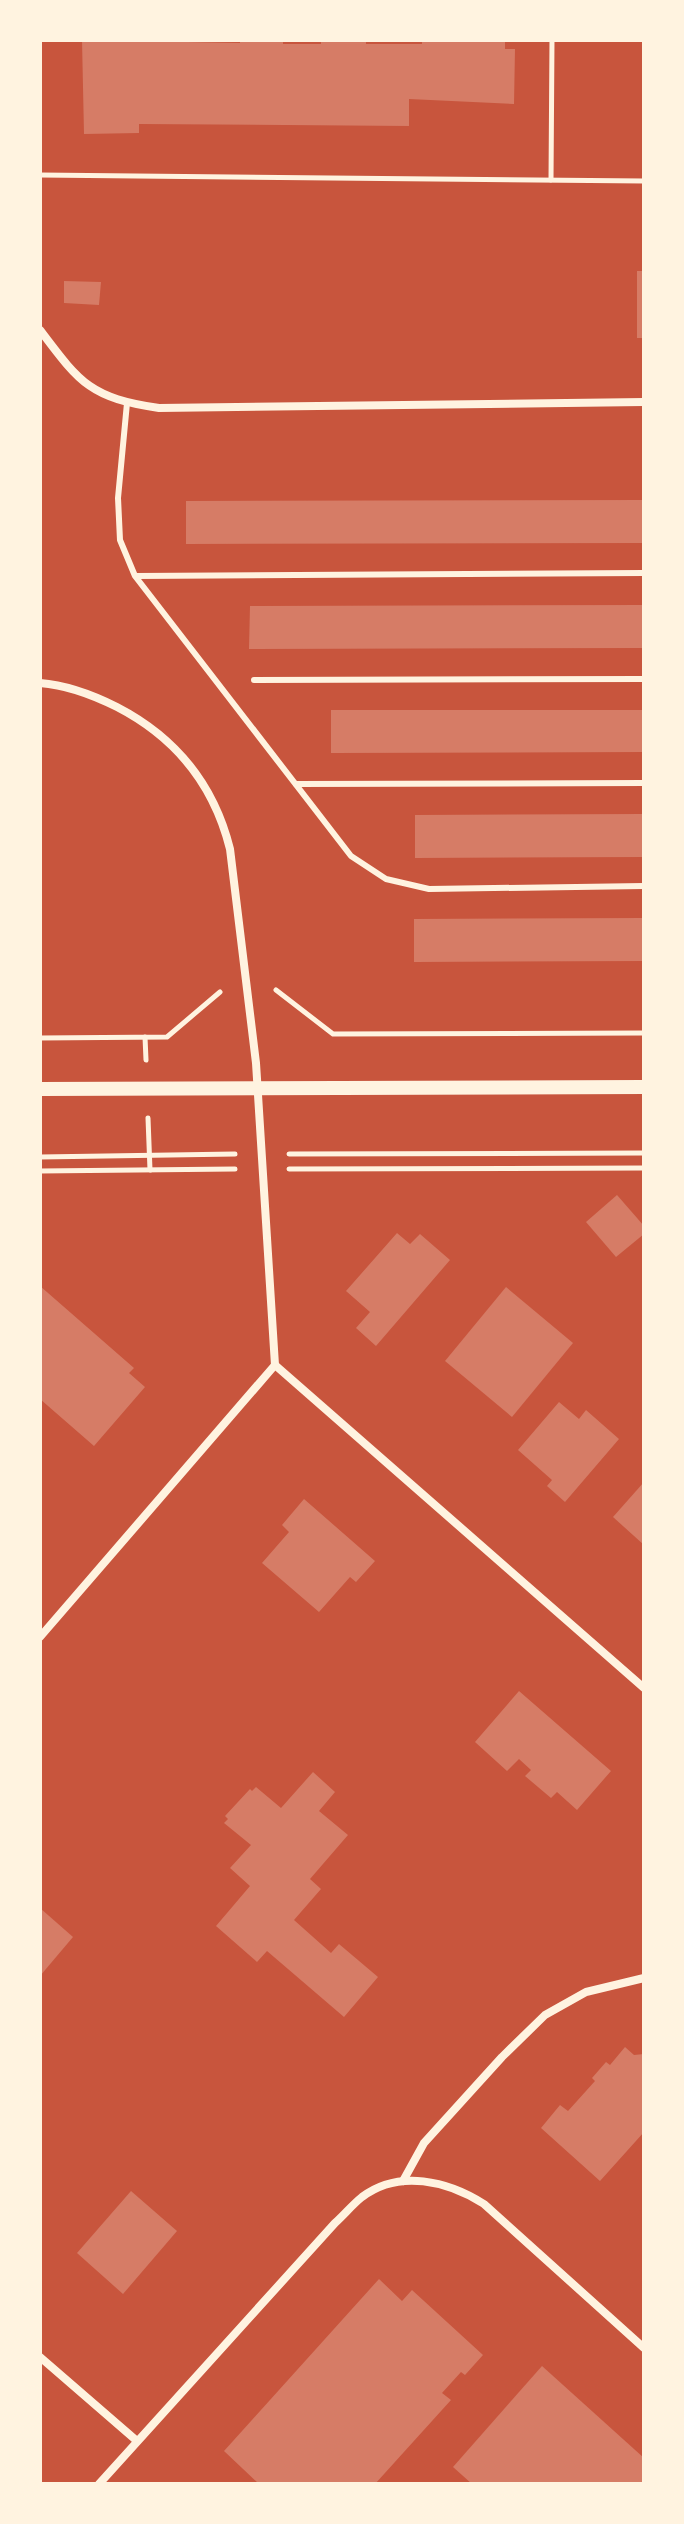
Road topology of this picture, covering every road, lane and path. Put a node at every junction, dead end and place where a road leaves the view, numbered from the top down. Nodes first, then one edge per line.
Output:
1 (552, 40) edge
2 (40, 175) edge
3 (551, 180) junction
4 (644, 181) edge
5 (40, 330) edge
6 (644, 402) edge
7 (127, 403) junction
8 (644, 573) edge
9 (135, 576) junction
10 (644, 679) edge
11 (254, 680) dead end
12 (40, 683) edge
13 (644, 783) edge
14 (296, 784) junction
15 (644, 886) edge
16 (246, 989) junction
17 (644, 1033) edge
18 (40, 1038) edge
19 (257, 1087) junction
20 (644, 1087) edge
21 (40, 1089) edge
22 (644, 1153) edge
23 (261, 1154) junction
24 (40, 1157) edge
25 (644, 1168) edge
26 (261, 1169) junction
27 (40, 1171) edge
28 (275, 1365) junction
29 (40, 1637) edge
30 (644, 1688) edge
31 (644, 1978) edge
32 (403, 2181) junction
33 (644, 2348) edge
34 (40, 2357) edge
35 (137, 2441) junction
36 (99, 2484) edge

1 - 3 path
2 - 3 path
3 - 4 path
5 - 7 street
6 - 7 street
7 - 9 lane
8 - 9 lane
9 - 14 lane
10 - 11 lane
12 - 16 street
13 - 14 lane
14 - 15 lane
16 - 17 path
16 - 18 path
16 - 19 street
19 - 20 street
19 - 21 street
19 - 23 street
22 - 23 path
23 - 24 path
23 - 26 street
25 - 26 path
26 - 27 path
26 - 28 street
28 - 29 street
28 - 30 street
31 - 32 street
32 - 33 street
32 - 35 street
34 - 35 street
35 - 36 street

